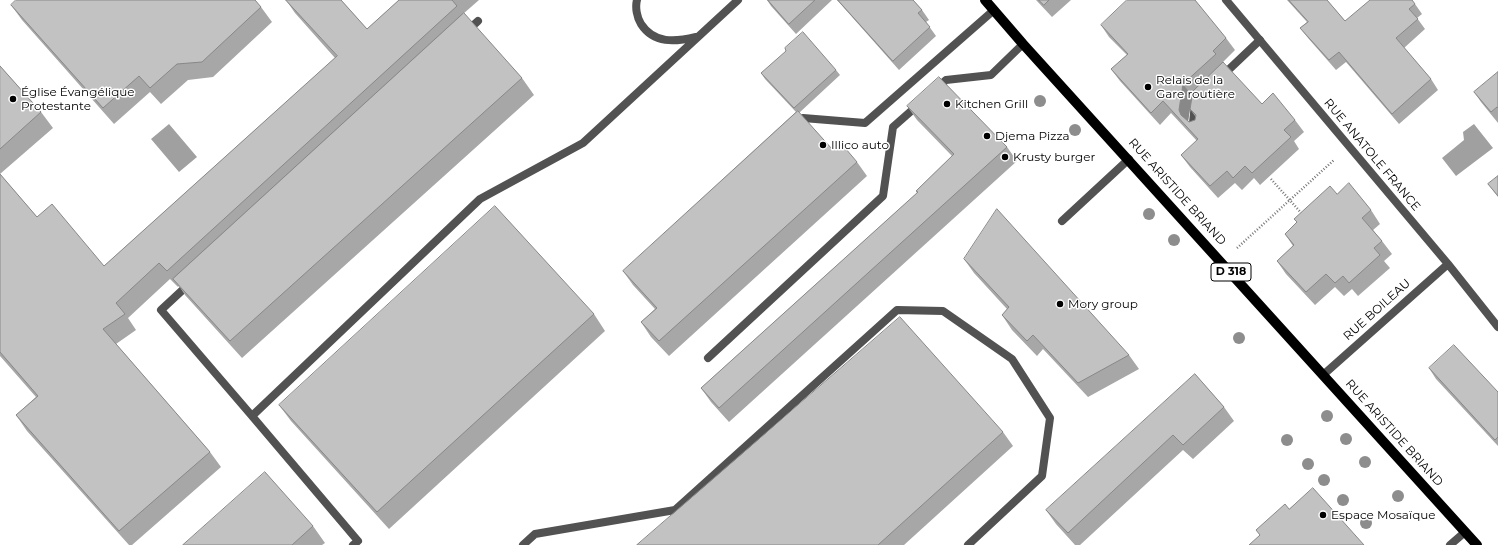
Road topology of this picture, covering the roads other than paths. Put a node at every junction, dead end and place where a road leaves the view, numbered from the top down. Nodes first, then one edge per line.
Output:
1 (637, 0) edge
2 (738, 0) edge
3 (985, 0) edge
4 (1226, 0) edge
5 (994, 10) junction
6 (478, 21) dead end
7 (460, 37) edge
8 (698, 37) junction
9 (1260, 40) junction
10 (1023, 44) junction
11 (1213, 84) edge
12 (1202, 95) edge
13 (791, 128) edge
14 (1199, 129) edge
15 (1129, 159) junction
16 (1062, 221) dead end
17 (1448, 264) junction
18 (196, 278) edge
19 (1498, 327) edge
20 (708, 358) dead end
21 (1323, 375) junction
22 (252, 416) junction
23 (1465, 532) junction
24 (353, 545) edge
25 (523, 545) edge
26 (968, 545) edge
27 (1450, 545) edge
28 (1477, 545) edge

1 - 8 street
2 - 8 street
3 - 5 main road, RUE ARISTIDE BRIAND / D 318
4 - 9 street, RUE ANATOLE FRANCE
5 - 10 main road, RUE ARISTIDE BRIAND / D 318
5 - 13 street
6 - 7 street
8 - 22 street
9 - 11 street
9 - 17 street, RUE ANATOLE FRANCE
10 - 15 main road, RUE ARISTIDE BRIAND / D 318
10 - 20 street
12 - 14 street
15 - 16 street
15 - 21 main road, RUE ARISTIDE BRIAND / D 318
17 - 19 street, RUE ANATOLE FRANCE
17 - 21 street, RUE BOILEAU
18 - 22 street
21 - 23 main road, RUE ARISTIDE BRIAND / D 318
22 - 24 street
23 - 27 street
23 - 28 main road, RUE ARISTIDE BRIAND / D 318
25 - 26 street

